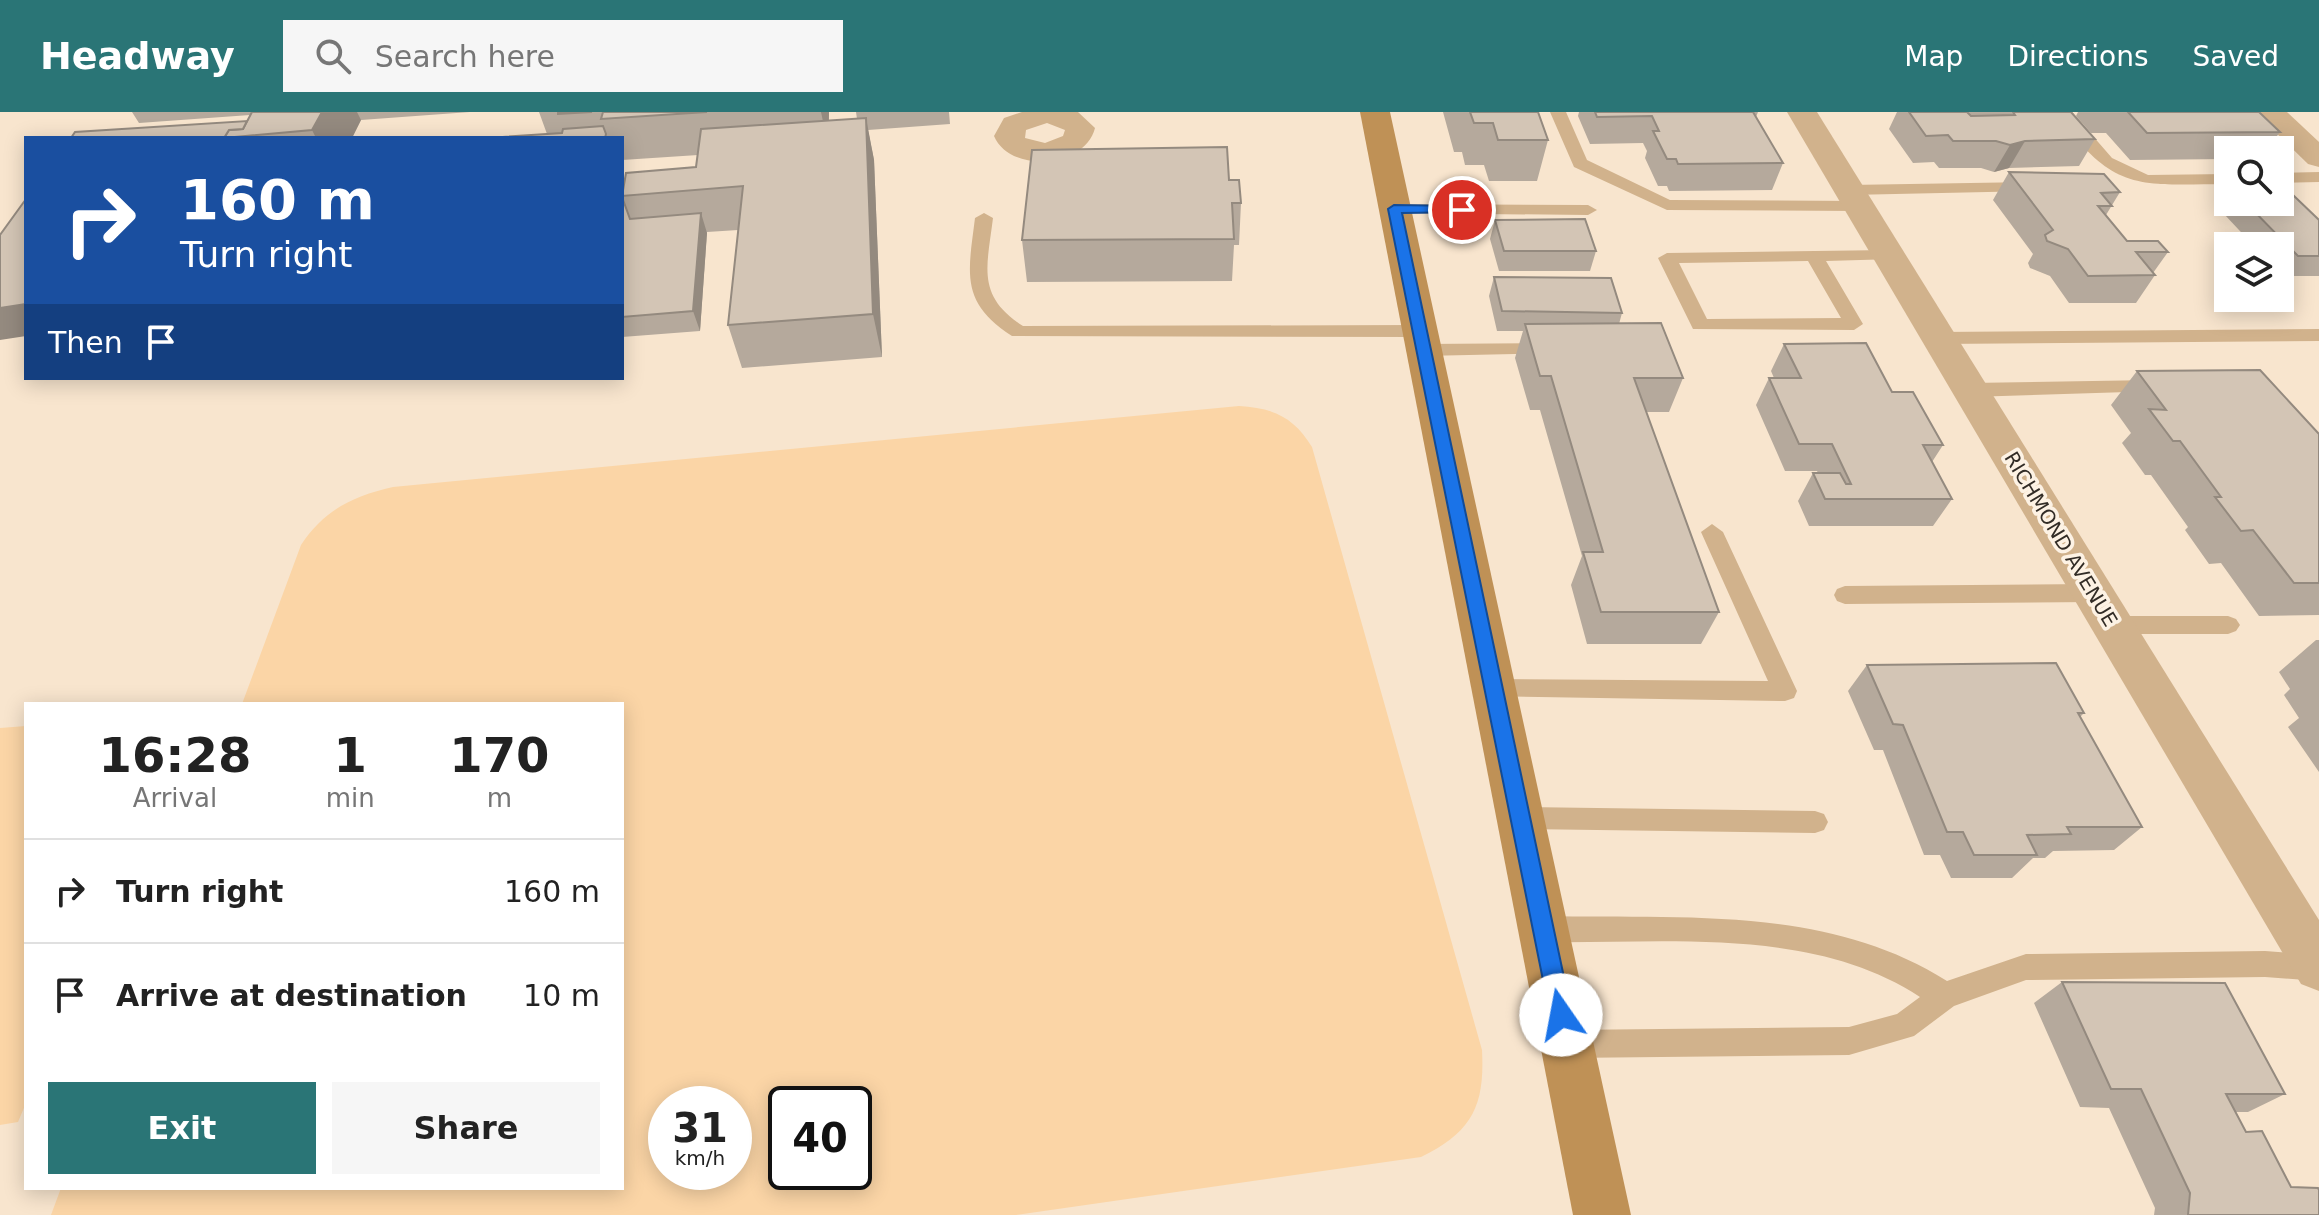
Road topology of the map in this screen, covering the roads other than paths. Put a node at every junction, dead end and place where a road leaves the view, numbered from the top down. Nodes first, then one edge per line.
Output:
1 (1375, 112) edge
2 (1558, 112) edge
3 (1802, 112) edge
4 (2063, 112) edge
5 (2270, 112) edge
6 (1023, 115) edge
7 (1080, 115) edge
8 (2319, 158) edge
9 (2319, 177) edge
10 (2294, 178) edge
11 (2214, 179) edge
12 (2056, 187) edge
13 (1854, 198) junction
14 (1394, 209) junction
15 (1588, 210) dead end
16 (984, 218) dead end
17 (1889, 255) junction
18 (1814, 256) junction
19 (2319, 335) edge
20 (1939, 338) junction
21 (1421, 341) junction
22 (1569, 349) edge
23 (2153, 386) edge
24 (1970, 390) junction
25 (1712, 532) dead end
26 (1845, 595) dead end
27 (2103, 609) junction
28 (2228, 625) dead end
29 (1493, 689) junction
30 (1519, 818) junction
31 (1815, 822) dead end
32 (1543, 929) junction
33 (2319, 967) edge
34 (1945, 996) junction
35 (1566, 1044) junction
36 (1602, 1215) edge

1 - 14 street
2 - 13 lane
3 - 13 street, RICHMOND AVENUE
4 - 11 lane
5 - 8 street
6 - 7 street
9 - 10 lane
12 - 13 lane
13 - 17 street, RICHMOND AVENUE
14 - 15 lane
14 - 21 street
16 - 21 lane
17 - 18 lane
17 - 20 street, RICHMOND AVENUE
18 - 18 lane
19 - 20 lane
20 - 24 street, RICHMOND AVENUE
21 - 22 lane
21 - 29 street
23 - 24 lane
24 - 27 street, RICHMOND AVENUE
25 - 29 lane
26 - 27 lane
27 - 28 lane
27 - 33 street, RICHMOND AVENUE
29 - 30 street
30 - 31 lane
30 - 32 street
32 - 34 lane
32 - 35 street
33 - 34 lane
34 - 35 lane
35 - 36 street

